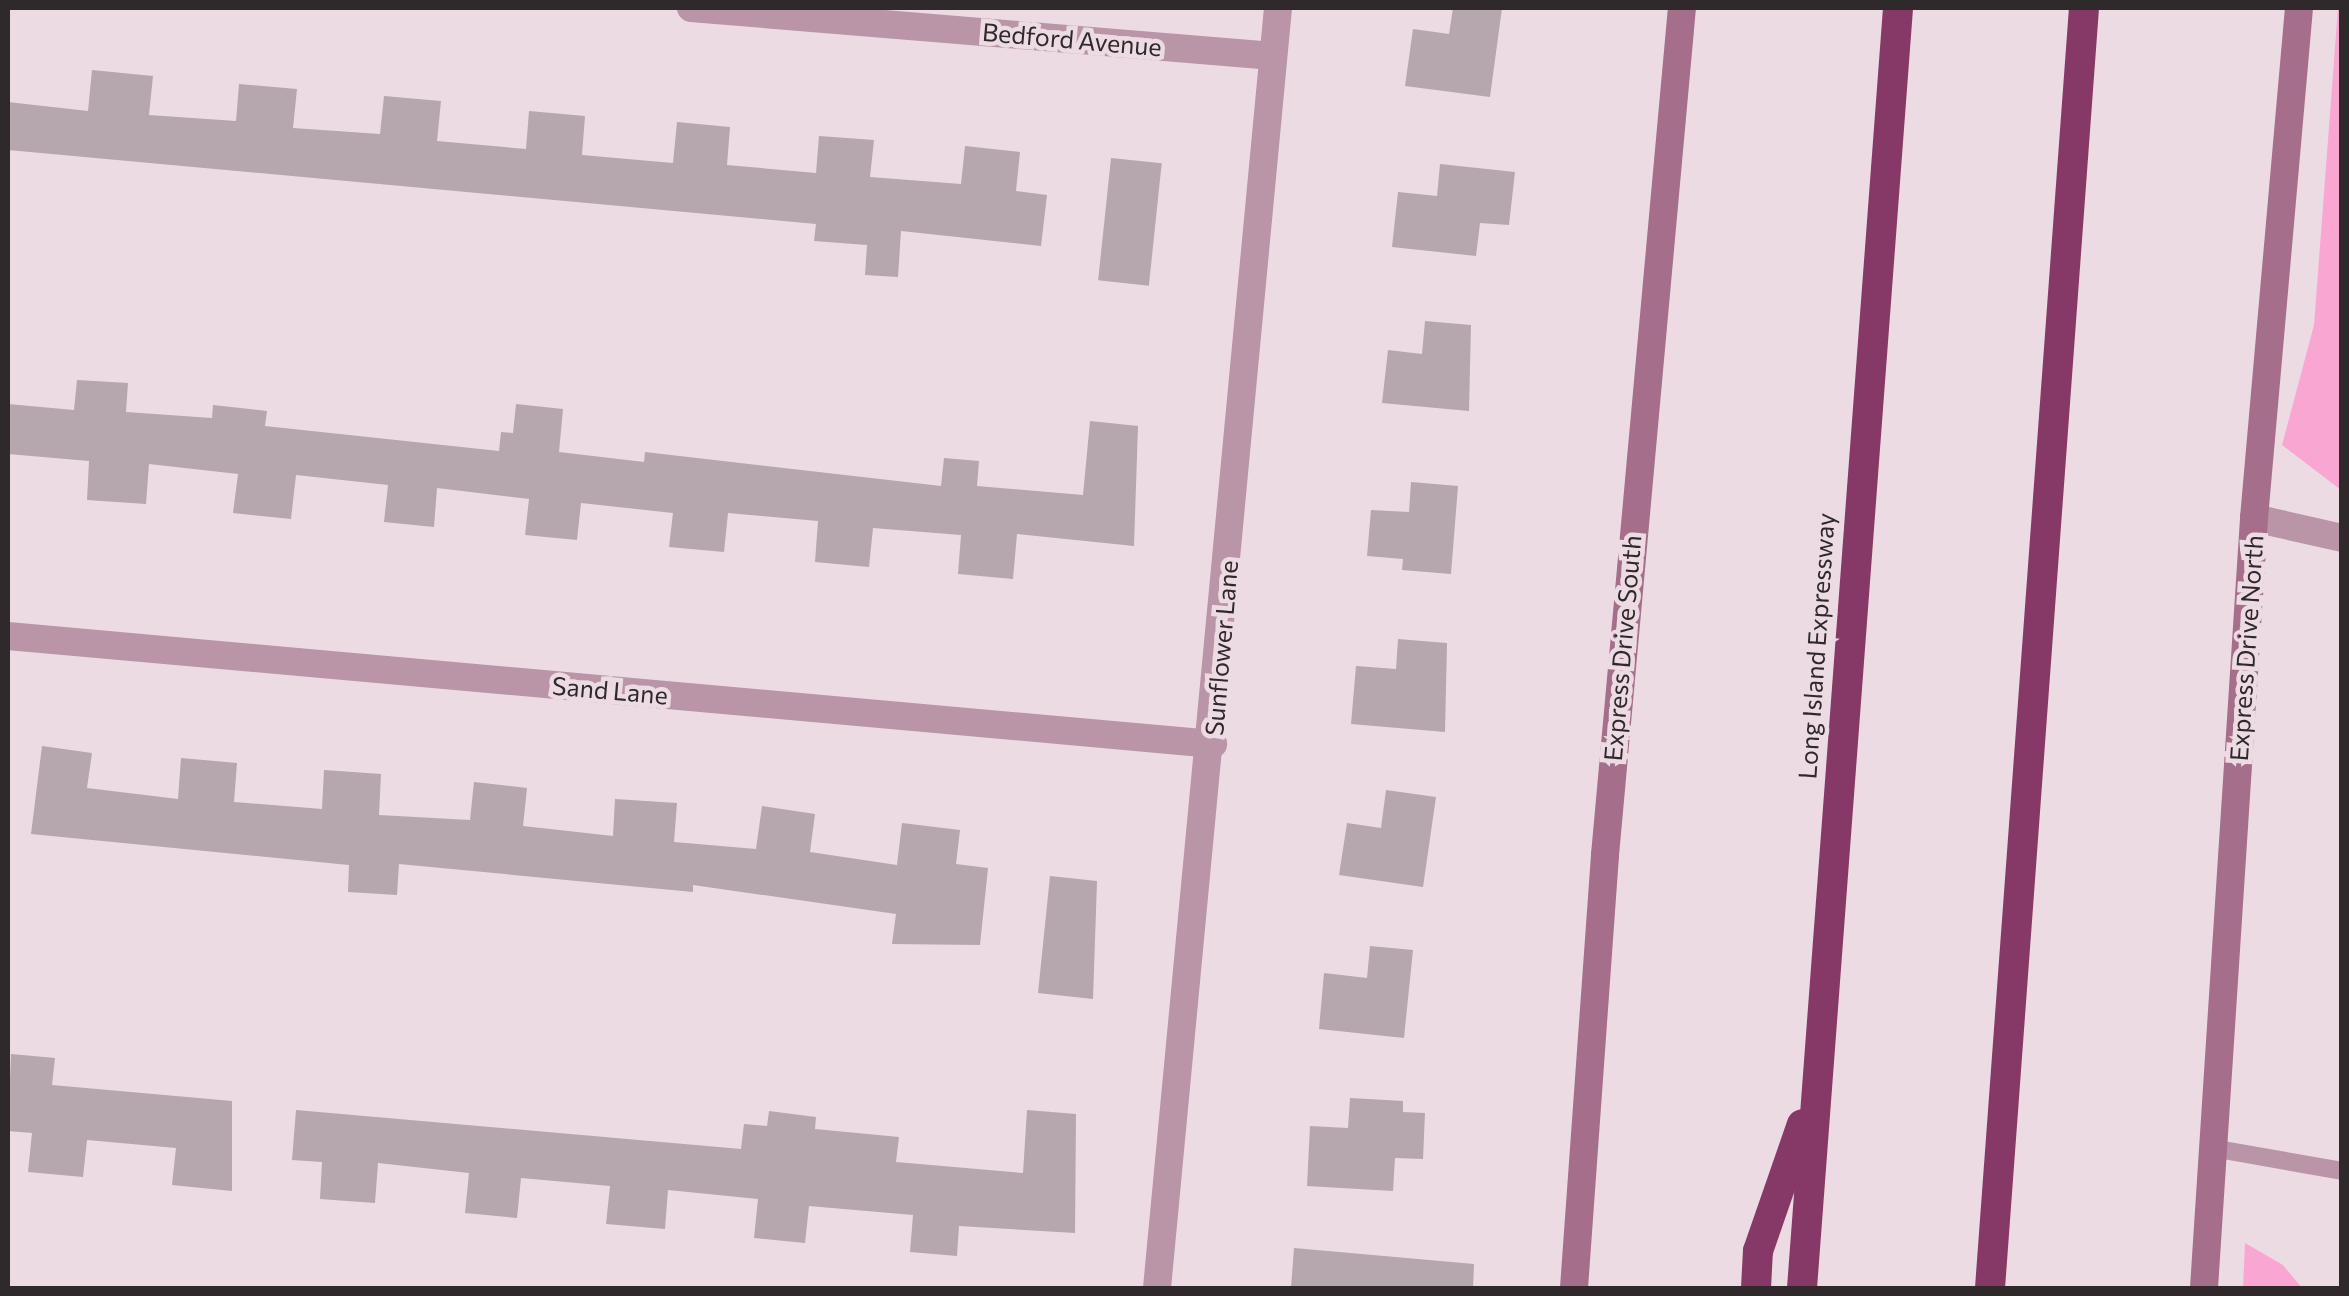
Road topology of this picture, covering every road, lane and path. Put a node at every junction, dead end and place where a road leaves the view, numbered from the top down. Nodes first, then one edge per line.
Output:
1 (691, 8) edge
2 (1278, 8) edge
3 (1682, 8) edge
4 (1898, 8) edge
5 (2084, 8) edge
6 (2299, 8) edge
7 (1274, 56) junction
8 (2254, 518) junction
9 (2342, 538) edge
10 (8, 636) edge
11 (1212, 744) junction
12 (1816, 1084) junction
13 (2212, 1148) junction
14 (2342, 1172) edge
15 (1158, 1288) edge
16 (1574, 1288) edge
17 (1756, 1288) edge
18 (1802, 1288) edge
19 (1990, 1288) edge
20 (2204, 1288) edge

1 - 7 street, Bedford Avenue
2 - 7 street, Sunflower Lane
3 - 16 main road, Express Drive South
4 - 12 highway, Long Island Expressway
5 - 19 highway
6 - 8 main road, Express Drive North
7 - 11 street, Sunflower Lane
8 - 9 street
8 - 13 main road, Express Drive North
10 - 11 street, Sand Lane
11 - 15 street, Sunflower Lane
12 - 17 highway
12 - 18 highway, Long Island Expressway
13 - 14 lane
13 - 20 main road, Express Drive North

